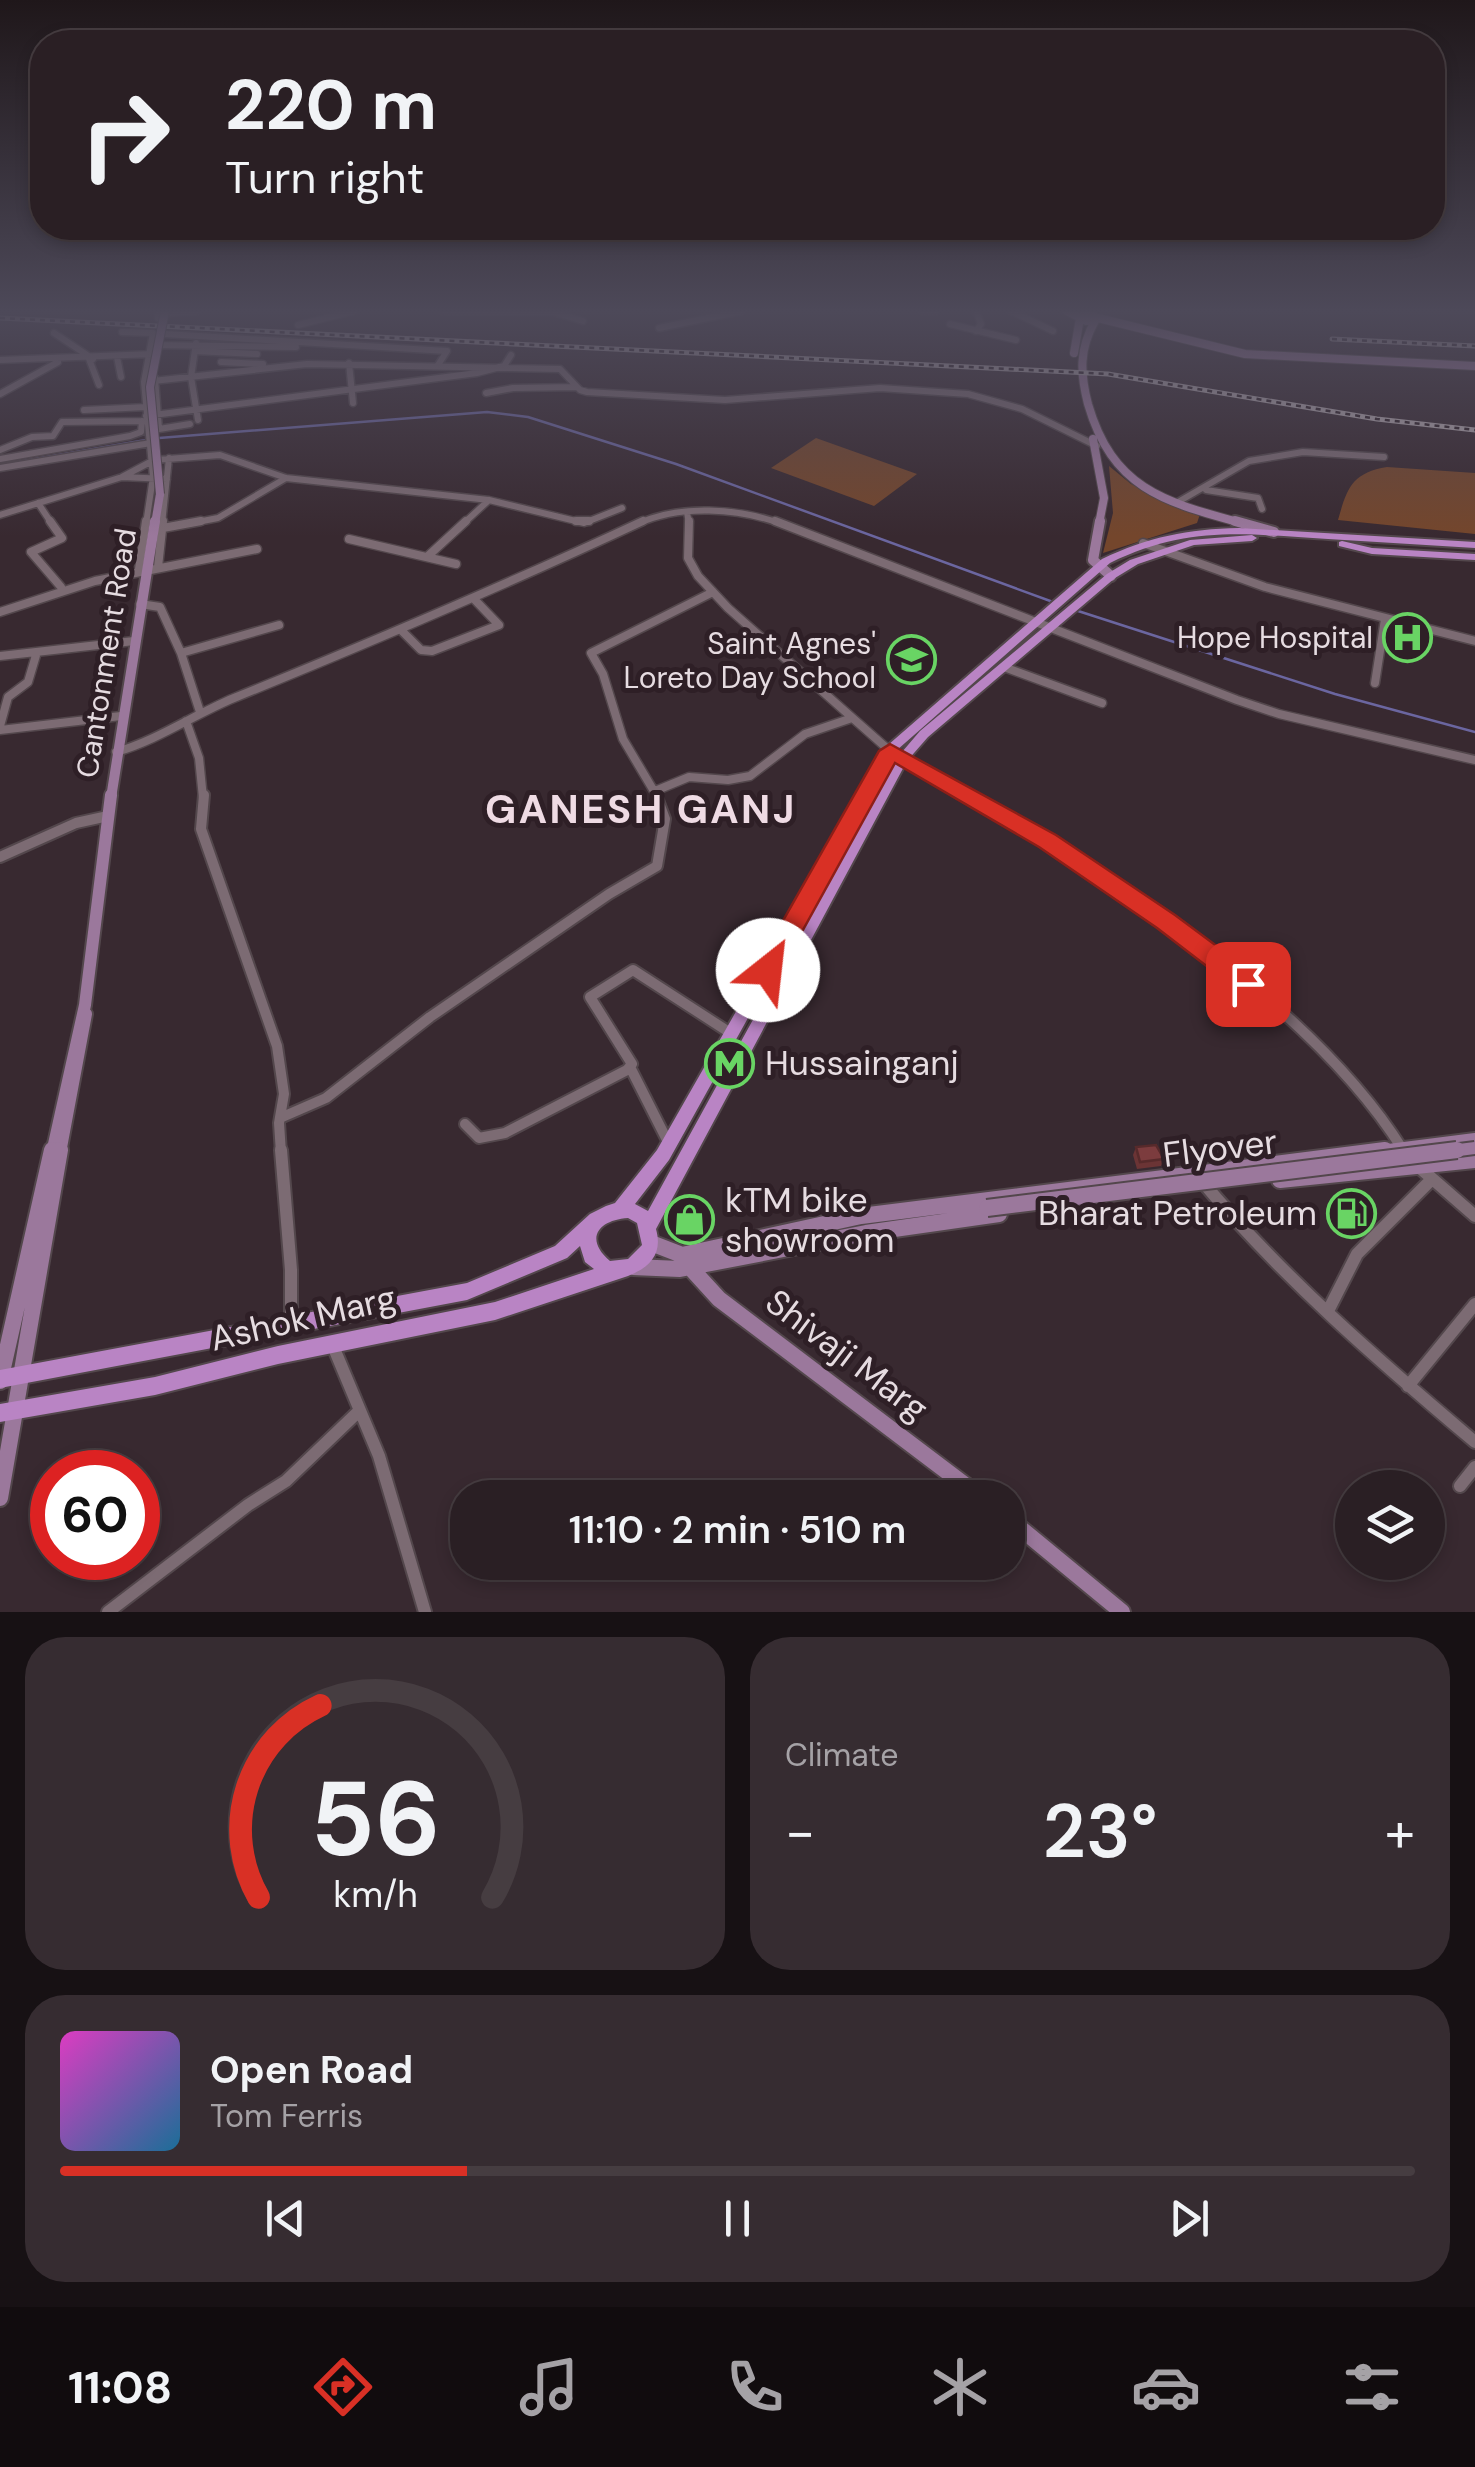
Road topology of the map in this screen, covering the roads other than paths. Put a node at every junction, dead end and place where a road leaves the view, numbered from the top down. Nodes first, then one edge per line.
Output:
1 (144, 386) edge
2 (150, 386) edge
3 (155, 386) edge
4 (193, 386) edge
5 (352, 386) edge
6 (380, 386) edge
7 (575, 386) edge
8 (1079, 386) edge
9 (1083, 386) edge
10 (578, 389) junction
11 (352, 390) junction
12 (486, 393) dead end
13 (354, 403) dead end
14 (196, 407) junction
15 (84, 410) dead end
16 (158, 414) junction
17 (145, 416) junction
18 (151, 440) junction
19 (1097, 446) junction
20 (0, 450) edge
21 (1384, 457) dead end
22 (169, 458) junction
23 (154, 460) junction
24 (0, 463) edge
25 (122, 477) junction
26 (153, 477) junction
27 (286, 478) junction
28 (168, 479) junction
29 (1203, 489) junction
30 (160, 494) joint
31 (489, 500) junction
32 (1178, 502) junction
33 (38, 503) junction
34 (622, 508) dead end
35 (1262, 509) dead end
36 (687, 512) junction
37 (0, 515) edge
38 (162, 528) junction
39 (1274, 532) junction
40 (349, 540) dead end
41 (1354, 542) junction
42 (1143, 543) junction
43 (1475, 546) edge
44 (257, 549) dead end
45 (1160, 550) junction
46 (428, 556) junction
47 (1475, 557) edge
48 (456, 564) dead end
49 (1100, 567) junction
50 (148, 568) junction
51 (1111, 576) junction
52 (61, 588) junction
53 (714, 592) junction
54 (475, 600) junction
55 (140, 604) junction
56 (0, 612) edge
57 (1041, 617) junction
58 (1385, 619) junction
59 (1056, 624) junction
60 (279, 625) dead end
61 (402, 631) junction
62 (134, 640) junction
63 (1475, 640) edge
64 (37, 652) junction
65 (181, 653) junction
66 (0, 656) edge
67 (1004, 668) junction
68 (1375, 684) dead end
69 (1102, 703) dead end
70 (200, 712) junction
71 (121, 716) junction
72 (852, 718) junction
73 (186, 721) junction
74 (0, 728) edge
75 (116, 752) junction
76 (896, 755) junction
77 (1475, 760) edge
78 (655, 791) junction
79 (108, 816) junction
80 (844, 848) junction
81 (0, 857) edge
82 (85, 1005) junction
83 (732, 1034) junction
84 (630, 1067) junction
85 (280, 1118) junction
86 (465, 1124) dead end
87 (1475, 1139) edge
88 (669, 1144) junction
89 (1402, 1148) junction
90 (1475, 1148) edge
91 (1475, 1160) edge
92 (1415, 1164) junction
93 (1198, 1173) junction
94 (1432, 1179) junction
95 (1206, 1188) junction
96 (621, 1209) junction
97 (946, 1213) junction
98 (1475, 1216) edge
99 (590, 1227) junction
100 (650, 1234) junction
101 (686, 1261) junction
102 (625, 1268) junction
103 (1475, 1304) edge
104 (1328, 1311) junction
105 (291, 1324) junction
106 (333, 1346) junction
107 (24, 1374) junction
108 (0, 1380) edge
109 (1408, 1386) junction
110 (9, 1411) edge
111 (358, 1412) junction
112 (1475, 1442) edge
113 (1475, 1467) edge
114 (958, 1480) edge
115 (1460, 1486) dead end
116 (0, 1498) edge
117 (1025, 1532) edge
118 (108, 1612) edge
119 (425, 1612) edge
120 (1122, 1612) edge

1 - 17 street
2 - 30 main road, Cantonment Road, bridge
3 - 16 street
4 - 14 street
5 - 11 street
6 - 11 street
7 - 10 street
8 - 19 main road
9 - 32 main road
10 - 12 street
10 - 19 street
11 - 13 street
11 - 14 street
14 - 16 street
14 - 16 street
15 - 17 street
16 - 17 street
17 - 18 street
17 - 20 street
17 - 24 street
18 - 23 street
18 - 24 street
19 - 49 main road
21 - 29 street
22 - 23 street
22 - 27 street
22 - 28 street
23 - 25 street
23 - 26 street
25 - 26 street
25 - 33 street
26 - 28 street
26 - 50 street
27 - 31 street
27 - 38 street
28 - 38 street
29 - 32 street
29 - 35 street
30 - 50 street, Cantonment Road
31 - 34 street
31 - 46 street
32 - 39 main road
33 - 37 street
33 - 52 street
36 - 53 street
36 - 54 street
36 - 57 street
38 - 50 street
39 - 41 main road
39 - 42 main road
40 - 46 street
41 - 43 main road
41 - 45 main road
41 - 47 main road
42 - 45 street
42 - 49 main road
44 - 50 street
45 - 51 main road
45 - 58 street
46 - 48 street
49 - 51 main road
49 - 57 main road
50 - 52 street
50 - 55 street, Cantonment Road
51 - 59 main road
52 - 56 street
53 - 72 street
53 - 78 street
54 - 61 street
54 - 61 street
55 - 62 street, Cantonment Road
55 - 65 street
57 - 59 street
57 - 76 main road
58 - 63 street
58 - 68 street
59 - 67 main road
59 - 77 street
60 - 65 street
61 - 70 street
62 - 64 street
62 - 71 street, Cantonment Road
64 - 66 street
64 - 74 street
65 - 70 street
67 - 69 street
67 - 76 main road
70 - 73 street
71 - 74 street
71 - 75 street, Cantonment Road
72 - 76 street
72 - 78 street
73 - 75 street
73 - 85 street
75 - 79 street, Cantonment Road
76 - 80 main road
76 - 89 street
78 - 85 street
79 - 81 street
79 - 82 street, Cantonment Road
80 - 83 main road
80 - 100 main road
82 - 107 main road, Cantonment Road
82 - 108 main road, Cantonment Road
83 - 84 street
83 - 88 main road
84 - 86 street
84 - 88 street
85 - 105 street
87 - 89 main road
88 - 96 main road
89 - 92 street
89 - 93 main road
90 - 97 main road, Flyover, bridge
91 - 92 main road
92 - 94 street
92 - 95 main road
93 - 95 street
93 - 97 main road
94 - 98 street
94 - 104 street
95 - 97 main road
95 - 104 street
96 - 99 main road
96 - 100 main road
97 - 101 main road
99 - 102 main road
99 - 105 main road, Ashok Marg
100 - 101 main road
100 - 102 main road
101 - 102 main road
101 - 114 main road, Shivaji Marg
102 - 106 main road, Ashok Marg
103 - 109 street
104 - 109 street
105 - 107 main road, Ashok Marg
106 - 110 main road, Ashok Marg
106 - 111 street
107 - 108 main road, Ashok Marg
107 - 110 main road, Cantonment Road
109 - 112 street
110 - 116 main road, Cantonment Road
111 - 118 street
111 - 119 street
113 - 115 street
117 - 120 main road

